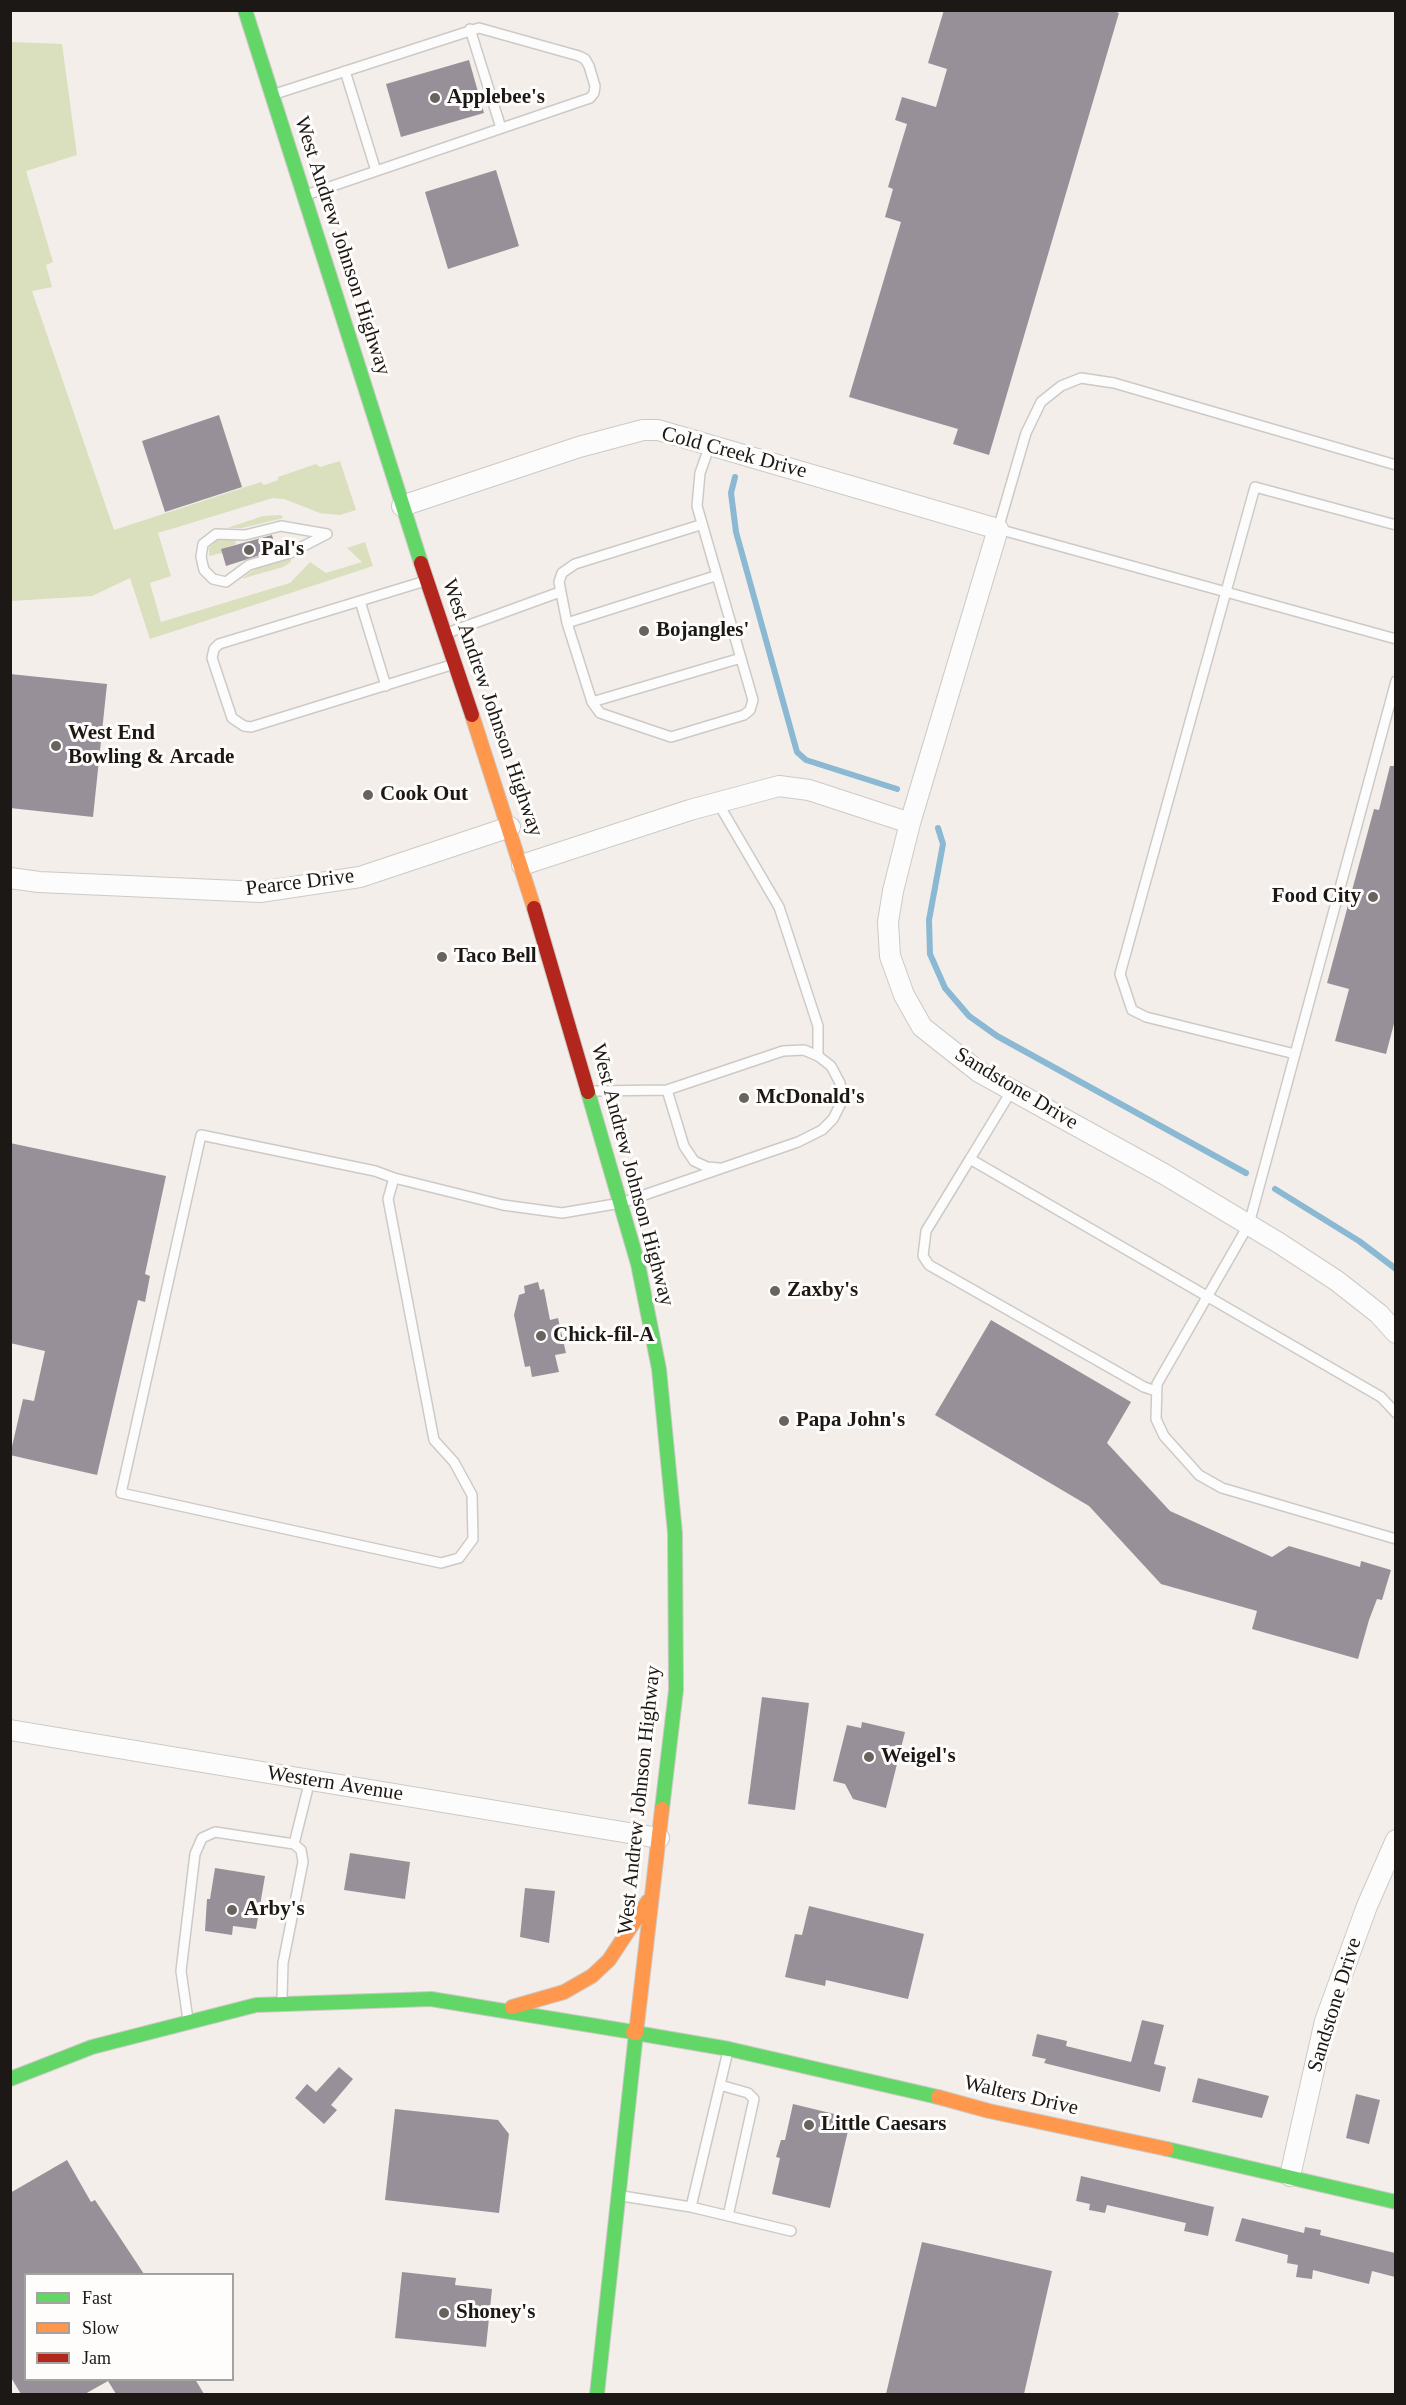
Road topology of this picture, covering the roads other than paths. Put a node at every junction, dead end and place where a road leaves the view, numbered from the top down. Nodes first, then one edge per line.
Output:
1 (245, 10) edge
2 (470, 29) junction
3 (345, 71) junction
4 (272, 94) junction
5 (501, 128) junction
6 (376, 171) junction
7 (304, 196) junction
8 (711, 444) junction
9 (1395, 465) edge
10 (402, 506) junction
11 (700, 525) junction
12 (1395, 525) edge
13 (998, 529) junction
14 (327, 534) joint
15 (715, 576) junction
16 (427, 580) junction
17 (560, 592) junction
18 (1226, 592) junction
19 (360, 601) junction
20 (567, 623) junction
21 (445, 634) junction
22 (1395, 639) edge
23 (741, 658) junction
24 (455, 664) junction
25 (1395, 681) edge
26 (387, 686) junction
27 (592, 702) junction
28 (718, 802) junction
29 (910, 824) junction
30 (510, 827) junction
31 (522, 865) junction
32 (10, 878) edge
33 (1295, 1054) junction
34 (818, 1056) junction
35 (668, 1090) junction
36 (1012, 1090) junction
37 (588, 1091) junction
38 (970, 1159) junction
39 (723, 1168) junction
40 (394, 1178) junction
41 (621, 1203) junction
42 (1249, 1224) junction
43 (1208, 1295) junction
44 (1395, 1334) edge
45 (1156, 1391) junction
46 (1395, 1413) edge
47 (1395, 1539) edge
48 (10, 1730) edge
49 (310, 1780) junction
50 (659, 1838) junction
51 (1395, 1840) edge
52 (294, 1844) junction
53 (652, 1893) junction
54 (282, 2004) junction
55 (504, 2008) junction
56 (188, 2022) junction
57 (636, 2032) junction
58 (729, 2049) junction
59 (10, 2079) edge
60 (720, 2085) junction
61 (1290, 2176) junction
62 (617, 2196) junction
63 (1395, 2202) edge
64 (691, 2207) junction
65 (728, 2216) junction
66 (791, 2231) dead end
67 (597, 2394) edge

1 - 4 main road, West Andrew Johnson Highway
2 - 3 lane
2 - 5 lane
2 - 5 lane
3 - 4 lane
3 - 6 lane
4 - 7 main road, West Andrew Johnson Highway
5 - 6 lane
6 - 7 lane
7 - 10 main road, West Andrew Johnson Highway
8 - 10 street, Cold Creek Drive
8 - 11 lane
8 - 13 street, Cold Creek Drive
9 - 13 lane
10 - 16 main road, West Andrew Johnson Highway
11 - 15 lane
11 - 17 lane
12 - 18 lane
13 - 18 lane
13 - 29 street, Sandstone Drive
14 - 14 lane
15 - 20 lane
15 - 23 lane
16 - 19 lane
16 - 21 main road, West Andrew Johnson Highway
17 - 20 lane
17 - 21 lane
18 - 22 lane
18 - 33 lane
19 - 26 lane
19 - 26 lane
20 - 27 lane
21 - 24 main road, West Andrew Johnson Highway
23 - 27 lane
23 - 27 lane
24 - 26 lane
24 - 30 main road, West Andrew Johnson Highway
25 - 33 lane
28 - 29 street
28 - 31 street
28 - 34 lane
29 - 36 street, Sandstone Drive
30 - 31 main road, West Andrew Johnson Highway
30 - 32 street, Pearce Drive
31 - 37 main road, West Andrew Johnson Highway
33 - 42 lane
34 - 35 lane
34 - 39 lane
35 - 37 lane
35 - 39 lane
36 - 38 lane
36 - 42 street, Sandstone Drive
37 - 41 main road, West Andrew Johnson Highway
38 - 43 lane
38 - 45 lane
39 - 41 lane
40 - 40 lane
40 - 41 lane
41 - 50 main road, West Andrew Johnson Highway
42 - 43 lane
42 - 44 street, Sandstone Drive
43 - 45 lane
43 - 46 lane
45 - 47 lane
48 - 49 street, Western Avenue
49 - 50 street, Western Avenue
49 - 52 lane
50 - 53 main road, West Andrew Johnson Highway
51 - 61 street, Sandstone Drive
52 - 54 lane
52 - 56 lane
53 - 55 main road
53 - 57 main road, West Andrew Johnson Highway
54 - 55 main road, Walters Drive
54 - 56 main road, Walters Drive
55 - 57 main road, Walters Drive
56 - 59 main road, Walters Drive
57 - 58 main road, Walters Drive
57 - 62 main road, West Andrew Johnson Highway
58 - 60 lane
58 - 61 main road, Walters Drive
60 - 64 lane
60 - 65 lane
61 - 63 main road, Walters Drive
62 - 64 lane
62 - 67 main road, West Andrew Johnson Highway
64 - 65 lane
65 - 66 lane

